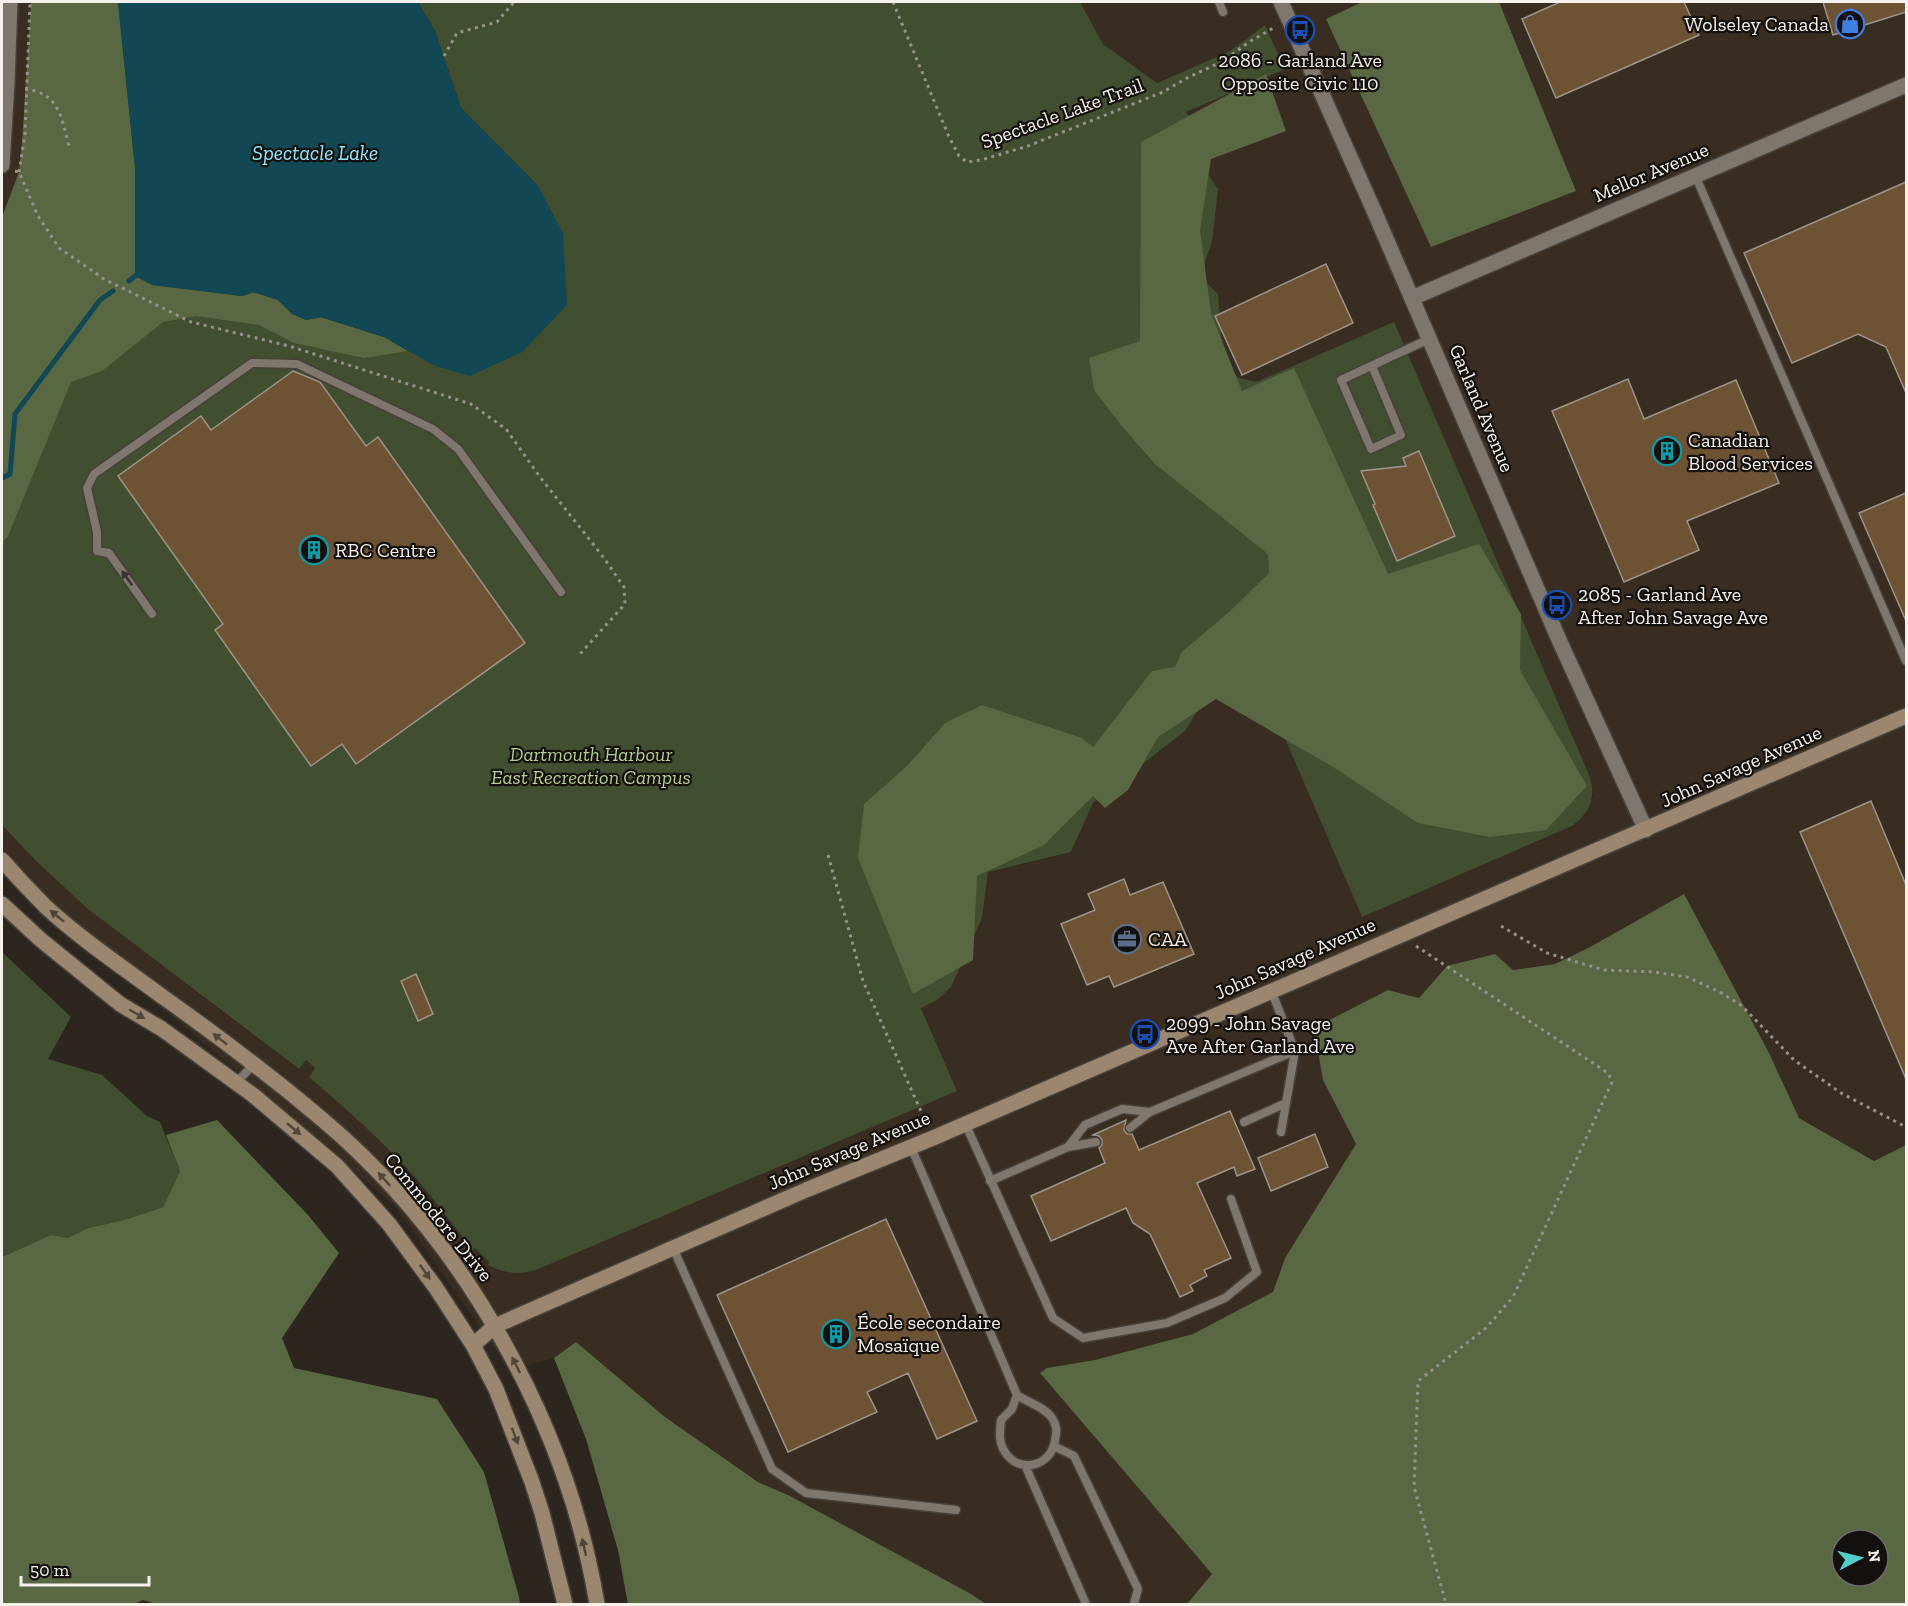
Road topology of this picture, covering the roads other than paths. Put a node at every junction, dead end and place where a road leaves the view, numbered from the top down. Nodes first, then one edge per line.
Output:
1 (10, 2) edge
2 (1220, 2) edge
3 (1283, 8) edge
4 (1223, 12) dead end
5 (5, 84) edge
6 (1906, 85) edge
7 (2, 165) edge
8 (1695, 176) junction
9 (1412, 298) junction
10 (1429, 339) junction
11 (1372, 366) junction
12 (561, 592) dead end
13 (152, 614) dead end
14 (1906, 661) edge
15 (1906, 716) edge
16 (1646, 830) junction
17 (2, 860) edge
18 (2, 904) edge
19 (1271, 990) junction
20 (1294, 1051) junction
21 (253, 1065) junction
22 (236, 1083) junction
23 (1286, 1103) junction
24 (1150, 1112) junction
25 (1244, 1122) dead end
26 (965, 1123) junction
27 (1130, 1128) dead end
28 (1281, 1132) dead end
29 (1096, 1142) dead end
30 (910, 1147) junction
31 (1068, 1147) junction
32 (990, 1181) junction
33 (1231, 1199) dead end
34 (673, 1248) junction
35 (495, 1326) junction
36 (473, 1345) junction
37 (1017, 1395) junction
38 (1054, 1446) junction
39 (1025, 1465) junction
40 (956, 1510) dead end
41 (565, 1605) edge
42 (597, 1605) edge
43 (1086, 1605) edge
44 (1134, 1605) edge

1 - 5 street
2 - 4 lane
3 - 9 street, Garland Avenue
5 - 7 street
6 - 8 street, Mellor Avenue
8 - 9 street, Mellor Avenue
8 - 14 lane
9 - 10 street, Garland Avenue
10 - 11 lane
10 - 16 street, Garland Avenue
11 - 11 lane
13 -> 12 lane
15 - 16 main road, John Savage Avenue
16 - 19 main road, John Savage Avenue
21 -> 17 main road, Commodore Drive
18 -> 22 main road
19 - 20 lane
19 - 26 main road, John Savage Avenue
20 - 23 lane
20 - 24 lane
21 - 22 lane
35 -> 21 main road, Commodore Drive
22 -> 36 main road
23 - 25 lane
23 - 28 lane
24 - 27 lane
24 - 31 lane
26 - 30 main road, John Savage Avenue
26 - 32 lane
29 - 31 lane
30 - 34 main road, John Savage Avenue
30 - 37 lane
31 - 32 lane
32 - 33 lane
34 - 35 main road, John Savage Avenue
34 - 40 lane
35 - 36 main road, John Savage Avenue
42 -> 35 main road, Commodore Drive
36 -> 41 main road
37 - 38 lane
37 - 39 lane
38 - 39 lane
38 - 44 lane
39 - 43 lane

